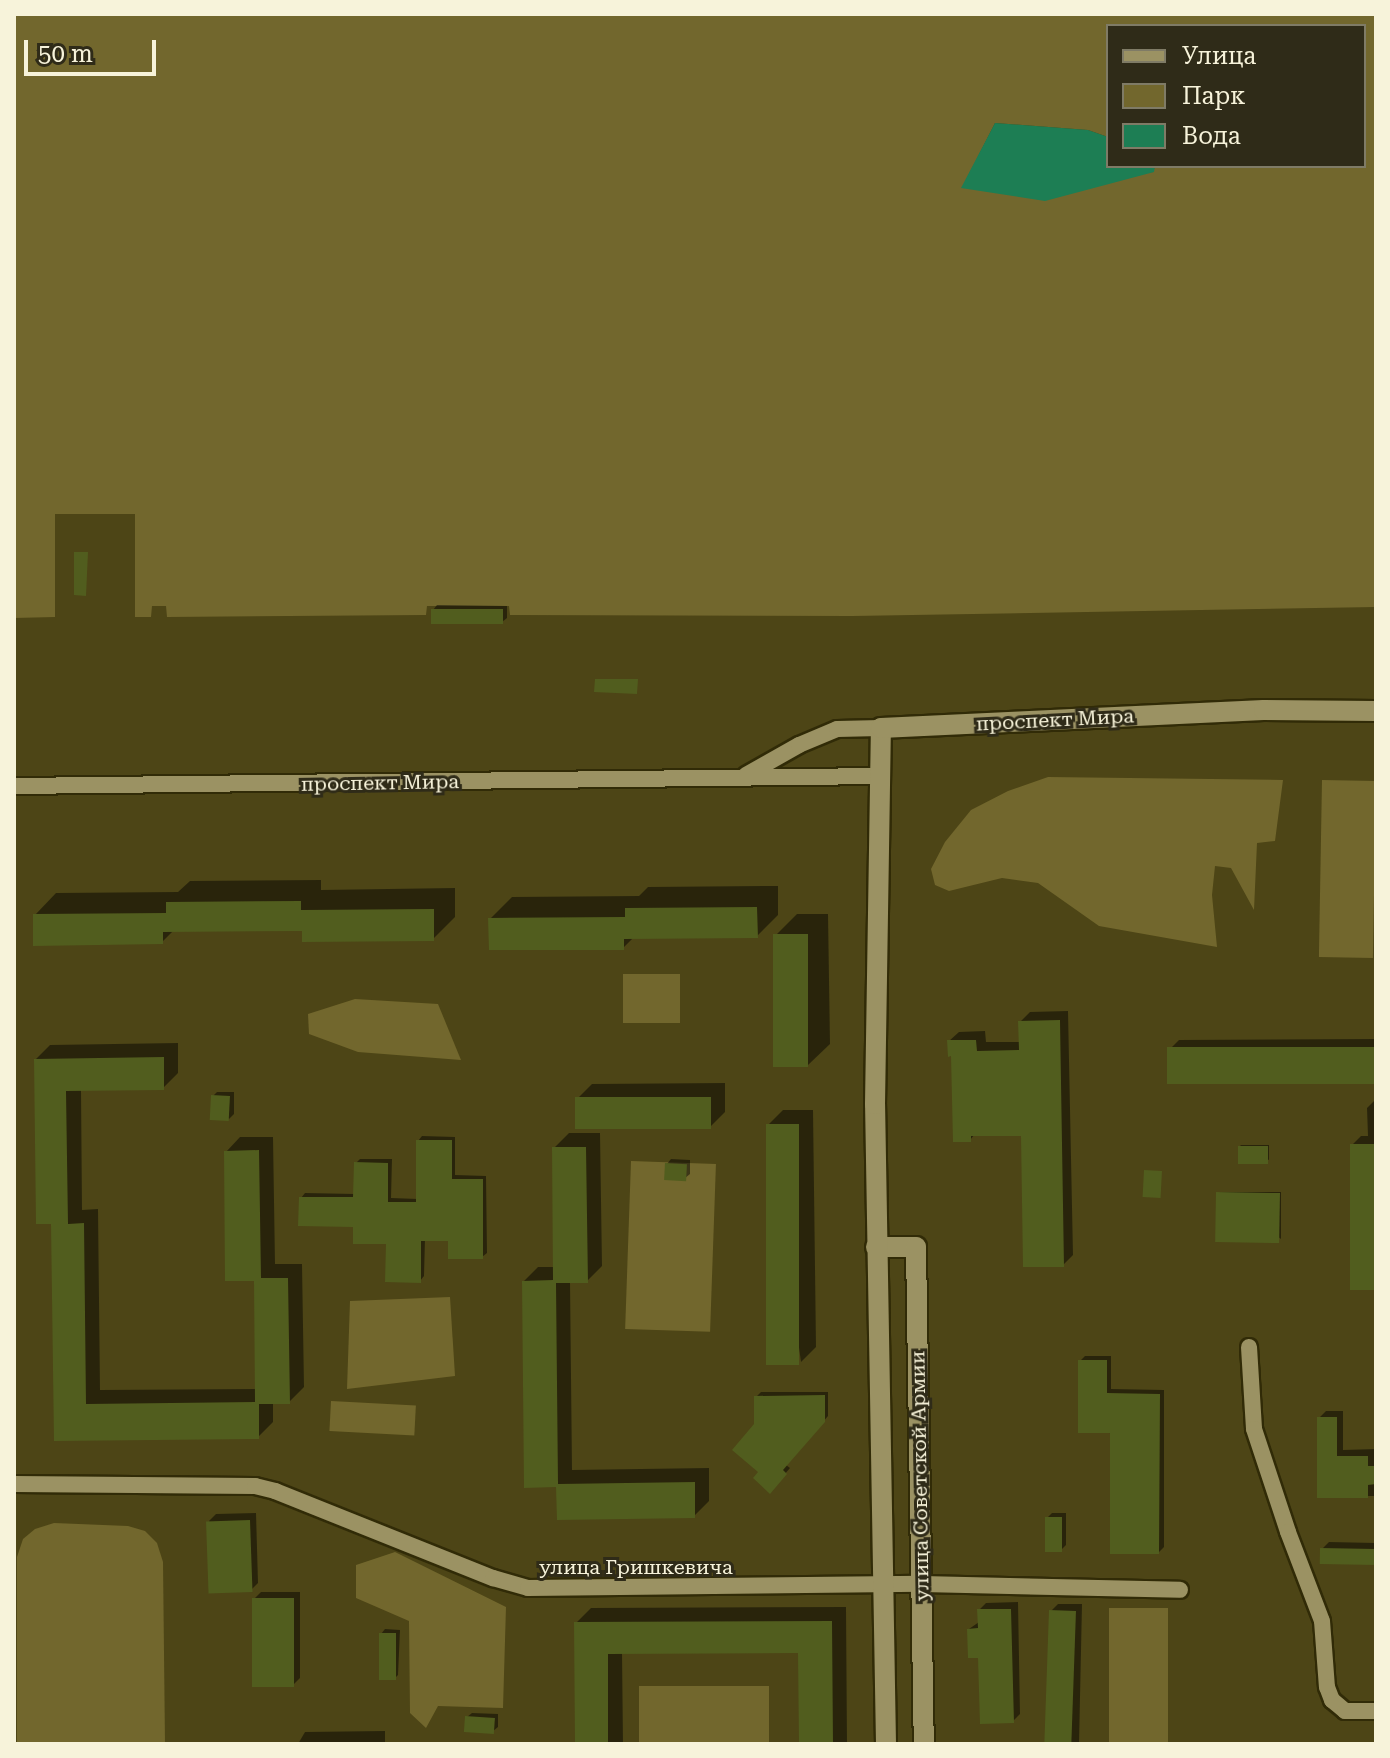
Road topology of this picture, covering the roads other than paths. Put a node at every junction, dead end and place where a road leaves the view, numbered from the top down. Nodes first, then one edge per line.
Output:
1 (1376, 711) edge
2 (881, 728) junction
3 (745, 776) junction
4 (880, 776) junction
5 (14, 786) edge
6 (876, 1247) junction
7 (1249, 1347) dead end
8 (14, 1484) edge
9 (884, 1584) junction
10 (922, 1584) junction
11 (1180, 1590) dead end
12 (1376, 1711) edge
13 (886, 1744) edge
14 (924, 1744) edge

1 - 2 street, проспект Мира
2 - 3 street, проспект Мира
2 - 4 street, улица Советской Армии
3 - 4 street, проспект Мира
3 - 5 street, проспект Мира
4 - 6 street, улица Советской Армии
6 - 9 street, улица Советской Армии
6 - 10 street, улица Советской Армии
7 - 12 street
8 - 9 street, улица Гришкевича
9 - 10 street, улица Гришкевича
9 - 13 street, улица Советской Армии
10 - 11 street, улица Гришкевича
10 - 14 street, улица Советской Армии

